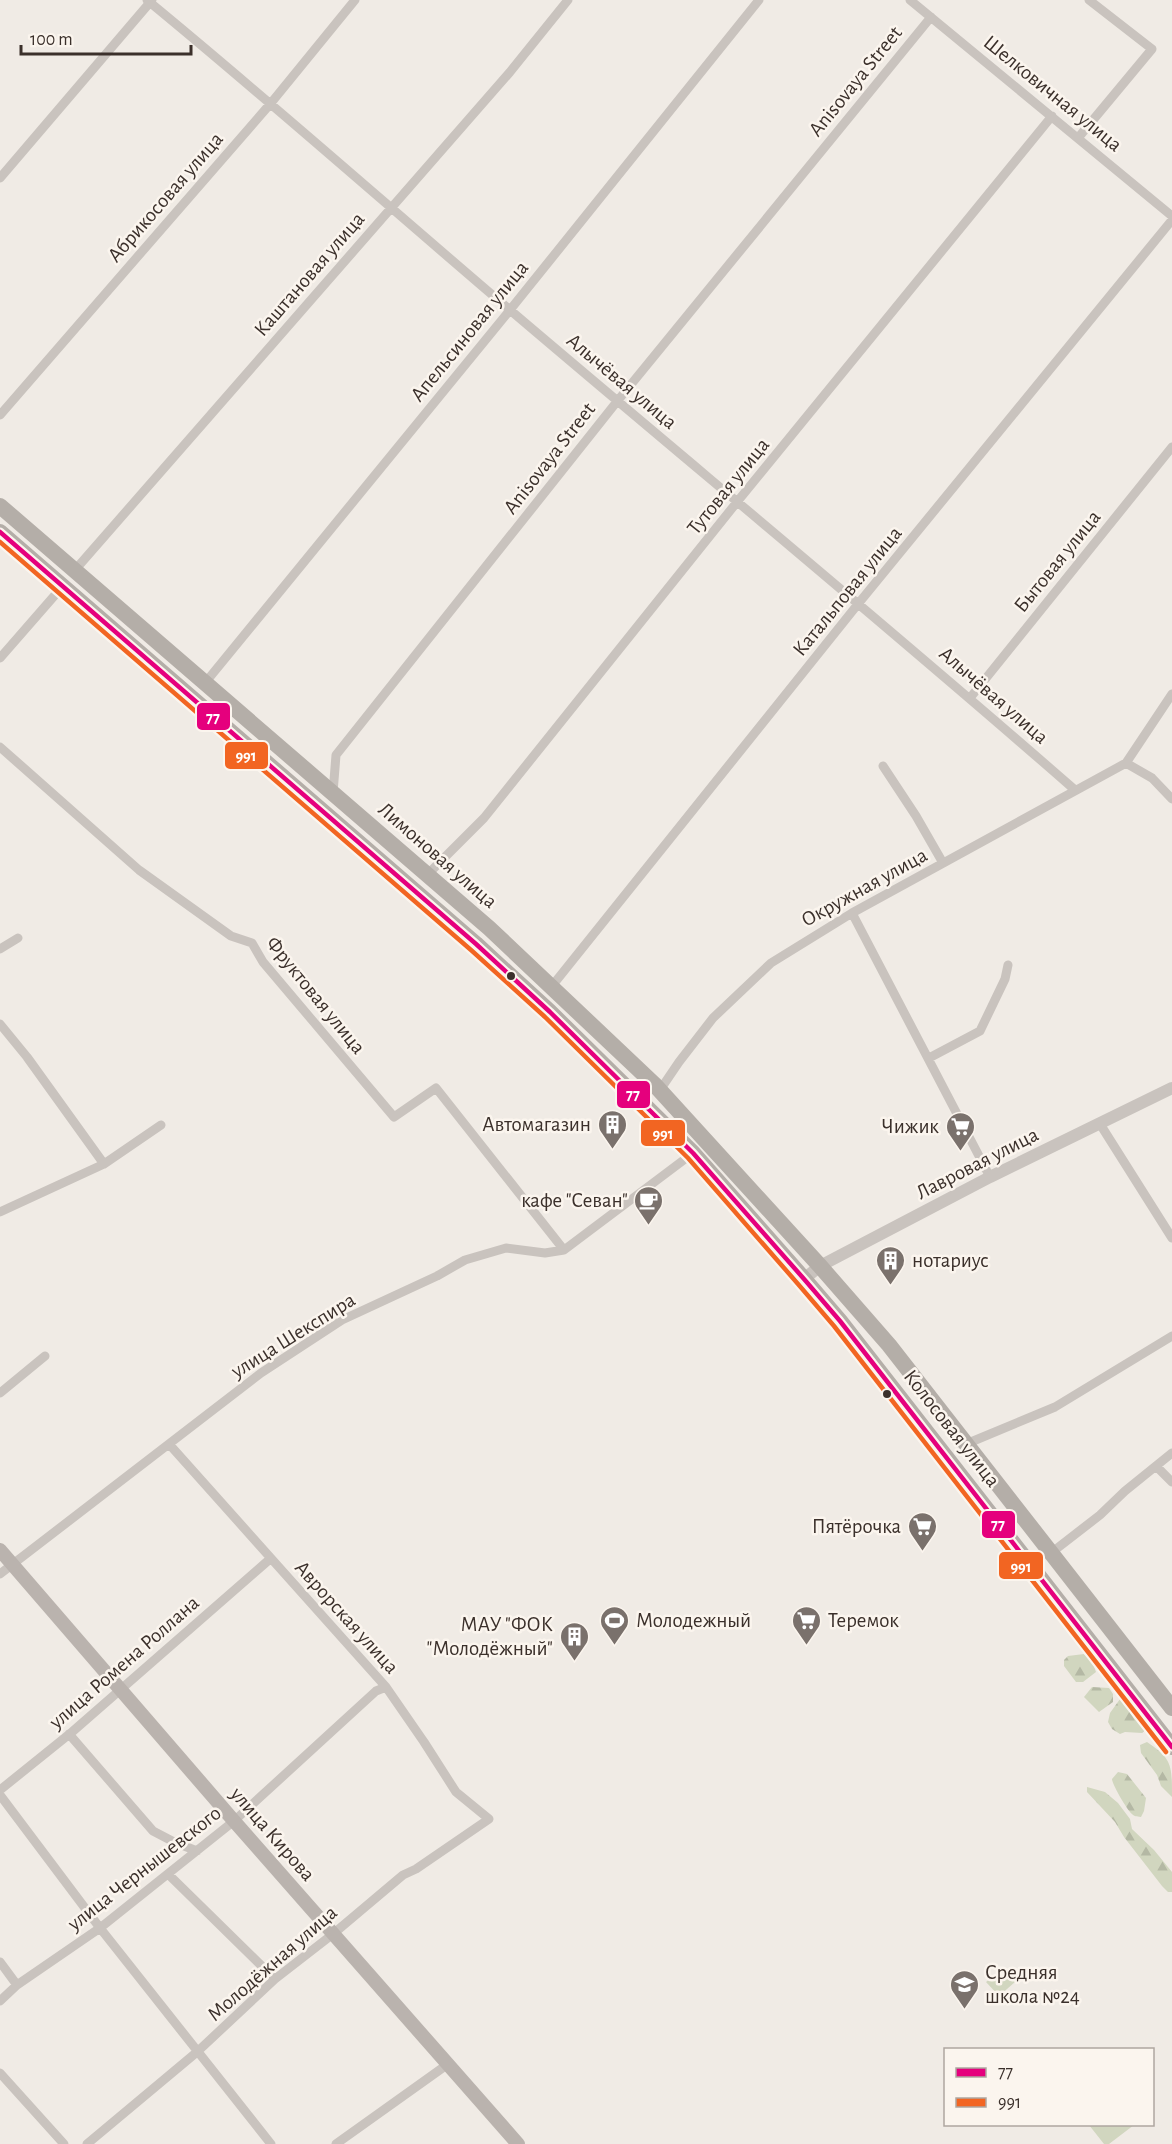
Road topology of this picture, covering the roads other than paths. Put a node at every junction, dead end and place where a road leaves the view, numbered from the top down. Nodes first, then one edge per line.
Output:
1 (355, 0) edge
2 (568, 0) edge
3 (759, 0) edge
4 (911, 0) edge
5 (1089, 0) edge
6 (149, 1) edge
7 (931, 16) junction
8 (270, 103) junction
9 (1052, 116) junction
10 (1078, 138) junction
11 (0, 178) edge
12 (392, 208) junction
13 (1172, 216) edge
14 (1172, 220) edge
15 (510, 310) junction
16 (618, 400) junction
17 (0, 415) edge
18 (1172, 447) edge
19 (737, 502) junction
20 (0, 506) edge
21 (0, 532) edge
22 (75, 570) junction
23 (62, 587) junction
24 (858, 604) junction
25 (0, 657) edge
26 (205, 683) junction
27 (1172, 694) edge
28 (970, 698) junction
29 (0, 747) edge
30 (1126, 763) junction
31 (883, 766) dead end
32 (1075, 790) junction
33 (333, 793) junction
34 (1172, 799) edge
35 (943, 863) junction
36 (427, 875) junction
37 (852, 913) junction
38 (18, 938) dead end
39 (0, 949) edge
40 (1008, 965) dead end
41 (552, 986) junction
42 (0, 1024) edge
43 (929, 1058) junction
44 (1172, 1088) edge
45 (660, 1090) junction
46 (1100, 1124) junction
47 (161, 1125) dead end
48 (693, 1153) junction
49 (104, 1164) junction
50 (990, 1177) junction
51 (0, 1212) edge
52 (1172, 1238) edge
53 (564, 1250) junction
54 (820, 1266) junction
55 (804, 1279) junction
56 (1172, 1336) edge
57 (45, 1356) dead end
58 (0, 1393) edge
59 (169, 1444) junction
60 (966, 1444) junction
61 (1172, 1453) edge
62 (1156, 1466) junction
63 (1172, 1482) edge
64 (0, 1550) edge
65 (1051, 1553) junction
66 (270, 1558) junction
67 (11, 1564) junction
68 (0, 1574) edge
69 (386, 1687) junction
70 (122, 1690) junction
71 (1172, 1708) edge
72 (69, 1734) junction
73 (1172, 1747) edge
74 (0, 1790) edge
75 (0, 1795) edge
76 (489, 1819) joint
77 (234, 1821) junction
78 (197, 1851) junction
79 (168, 1874) junction
80 (100, 1928) junction
81 (333, 1934) junction
82 (0, 1962) edge
83 (275, 1979) junction
84 (17, 1985) junction
85 (0, 2001) edge
86 (197, 2052) junction
87 (448, 2064) junction
88 (0, 2073) edge
89 (516, 2143) edge
90 (64, 2144) edge
91 (87, 2144) edge
92 (271, 2144) edge
93 (336, 2144) edge

1 - 8 street, Абрикосовая улица
2 - 12 street, Каштановая улица
3 - 15 street, Апельсиновая улица
4 - 7 street, Шелковичная улица
5 - 10 street
6 - 8 street, Алычёвая улица
6 - 11 street
7 - 9 street, Шелковичная улица
7 - 16 street, Anisovaya Street
8 - 12 street, Алычёвая улица
8 - 17 street, Абрикосовая улица
9 - 10 street, Шелковичная улица
9 - 19 street, Тутовая улица
10 - 13 street, Шелковичная улица
12 - 15 street, Алычёвая улица
12 - 22 street, Каштановая улица
14 - 24 street, Катальповая улица
15 - 16 street, Алычёвая улица
15 - 26 street, Апельсиновая улица
16 - 19 street, Алычёвая улица
16 - 33 street, Anisovaya Street
18 - 28 street, Бытовая улица
19 - 24 street, Алычёвая улица
19 - 36 street, Тутовая улица
20 - 22 highway, Лимоновая улица
21 - 23 highway, Лимоновая улица
22 - 26 highway, Лимоновая улица
23 - 25 street
23 - 48 highway, Лимоновая улица
24 - 28 street, Алычёвая улица
24 - 41 street, Катальповая улица
26 - 33 highway, Лимоновая улица
27 - 30 street
28 - 32 street, Алычёвая улица
29 - 53 street, Фруктовая улица
30 - 32 street, Окружная улица
30 - 34 street
31 - 35 street
32 - 35 street, Окружная улица
33 - 36 highway, Лимоновая улица
35 - 37 street, Окружная улица
36 - 41 highway, Лимоновая улица
37 - 43 street
37 - 45 street, Окружная улица
38 - 39 street
40 - 43 street
41 - 45 highway, Лимоновая улица
42 - 49 street
43 - 50 street
44 - 46 street, Лавровая улица
45 - 54 highway, Лимоновая улица
46 - 50 street, Лавровая улица
46 - 52 street
47 - 49 street
48 - 53 street
48 - 55 highway, Лимоновая улица
49 - 51 street
50 - 54 street, Лавровая улица
53 - 59 street, улица Шекспира
54 - 55 street, Лавровая улица
54 - 60 highway, Колосовая улица
55 - 73 highway, Колосовая улица
56 - 60 street
57 - 58 street
59 - 66 street, Аврорская улица
59 - 67 street, улица Шекспира
60 - 65 highway, Колосовая улица
61 - 62 street
62 - 63 street
62 - 65 street
64 - 67 main road, улица Кирова
65 - 71 highway, Колосовая улица
66 - 69 street, Аврорская улица
66 - 70 street, улица Ромена Роллана
67 - 68 street, улица Шекспира
67 - 70 main road, улица Кирова
69 - 76 street, Аврорская улица
69 - 77 street, улица Чернышевского
70 - 72 street, улица Ромена Роллана
70 - 77 main road, улица Кирова
72 - 74 street, улица Ромена Роллана
72 - 78 street
75 - 80 street
76 - 81 street, Молодёжная улица
77 - 78 street, улица Чернышевского
77 - 81 main road, улица Кирова
78 - 79 street, улица Чернышевского
79 - 80 street, улица Чернышевского
79 - 83 street
80 - 84 street, улица Чернышевского
80 - 86 street
81 - 83 street, Молодёжная улица
81 - 87 main road, улица Кирова
82 - 84 street
83 - 86 street, Молодёжная улица
84 - 85 street, улица Чернышевского
86 - 91 street, Молодёжная улица
86 - 92 street
87 - 89 main road, улица Кирова
87 - 93 street
88 - 90 street

